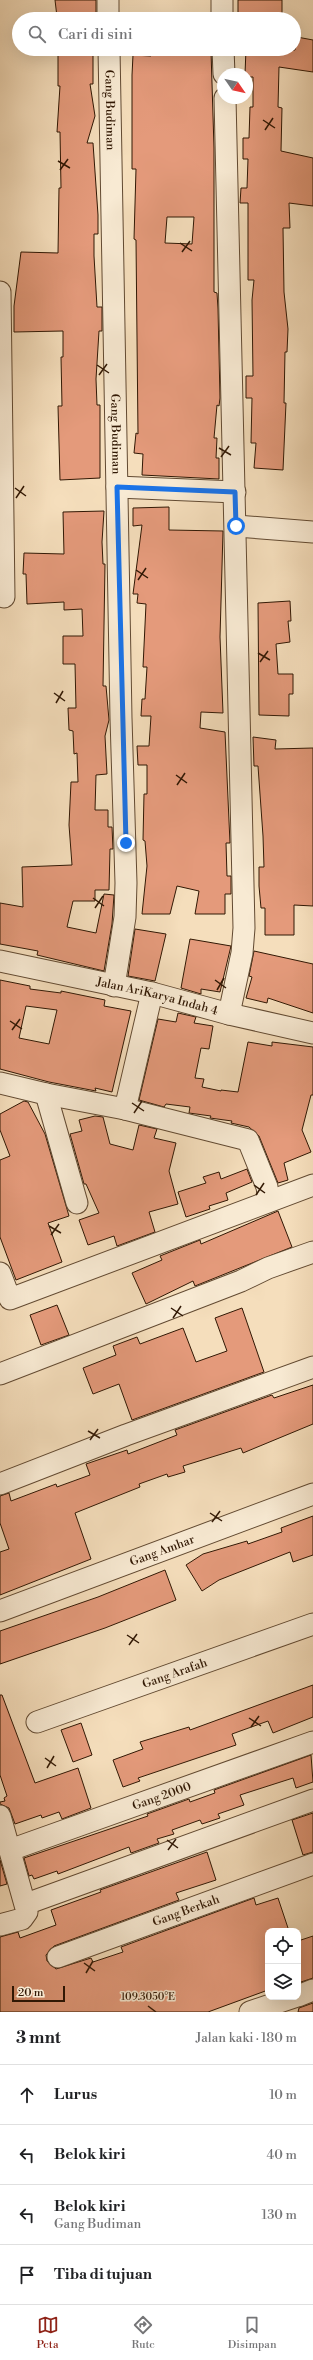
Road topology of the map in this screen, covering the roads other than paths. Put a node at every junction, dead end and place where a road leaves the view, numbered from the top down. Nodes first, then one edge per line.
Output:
1 (108, 0) edge
2 (222, 0) edge
3 (108, 12) edge
4 (222, 12) edge
5 (109, 56) edge
6 (223, 56) edge
7 (224, 68) edge
8 (225, 104) edge
9 (0, 292) edge
10 (117, 487) junction
11 (235, 492) junction
12 (236, 526) junction
13 (313, 532) edge
14 (4, 597) dead end
15 (0, 961) edge
16 (114, 986) junction
17 (152, 993) junction
18 (230, 1014) junction
19 (313, 1033) edge
20 (0, 1083) edge
21 (46, 1094) junction
22 (125, 1109) junction
23 (313, 1185) edge
24 (269, 1201) junction
25 (77, 1203) dead end
26 (313, 1252) edge
27 (0, 1273) edge
28 (313, 1367) edge
29 (0, 1374) edge
30 (0, 1484) edge
31 (313, 1494) edge
32 (5, 1609) edge
33 (313, 1624) edge
34 (37, 1722) dead end
35 (313, 1742) edge
36 (313, 1800) edge
37 (0, 1816) edge
38 (10, 1850) junction
39 (313, 1864) edge
40 (26, 1904) junction
41 (0, 1925) edge
42 (58, 1957) dead end
43 (313, 1990) edge
44 (301, 1995) edge
45 (285, 2000) edge
46 (254, 2010) edge

1 - 3 street
2 - 4 street
5 - 10 street, Gang Budiman
6 - 7 street
8 - 11 street
9 - 14 street
10 - 11 street
10 - 16 street, Gang Budiman
11 - 12 street
12 - 13 street
12 - 18 street
15 - 16 street, Jalan AriKarya Indah 4
16 - 17 street, Jalan AriKarya Indah 4
17 - 18 street, Jalan AriKarya Indah 4
17 - 22 street
18 - 19 street, Jalan AriKarya Indah 4
20 - 21 street
21 - 22 street
21 - 25 street
22 - 24 street
23 - 24 street
24 - 27 street
26 - 29 street
28 - 30 street
31 - 32 street, Gang Amhar
33 - 34 street, Gang Arafah
35 - 38 street, Gang 2000
36 - 40 street
37 - 38 street
38 - 40 street
39 - 42 street, Gang Berkah
40 - 41 street
43 - 44 street
45 - 46 street

